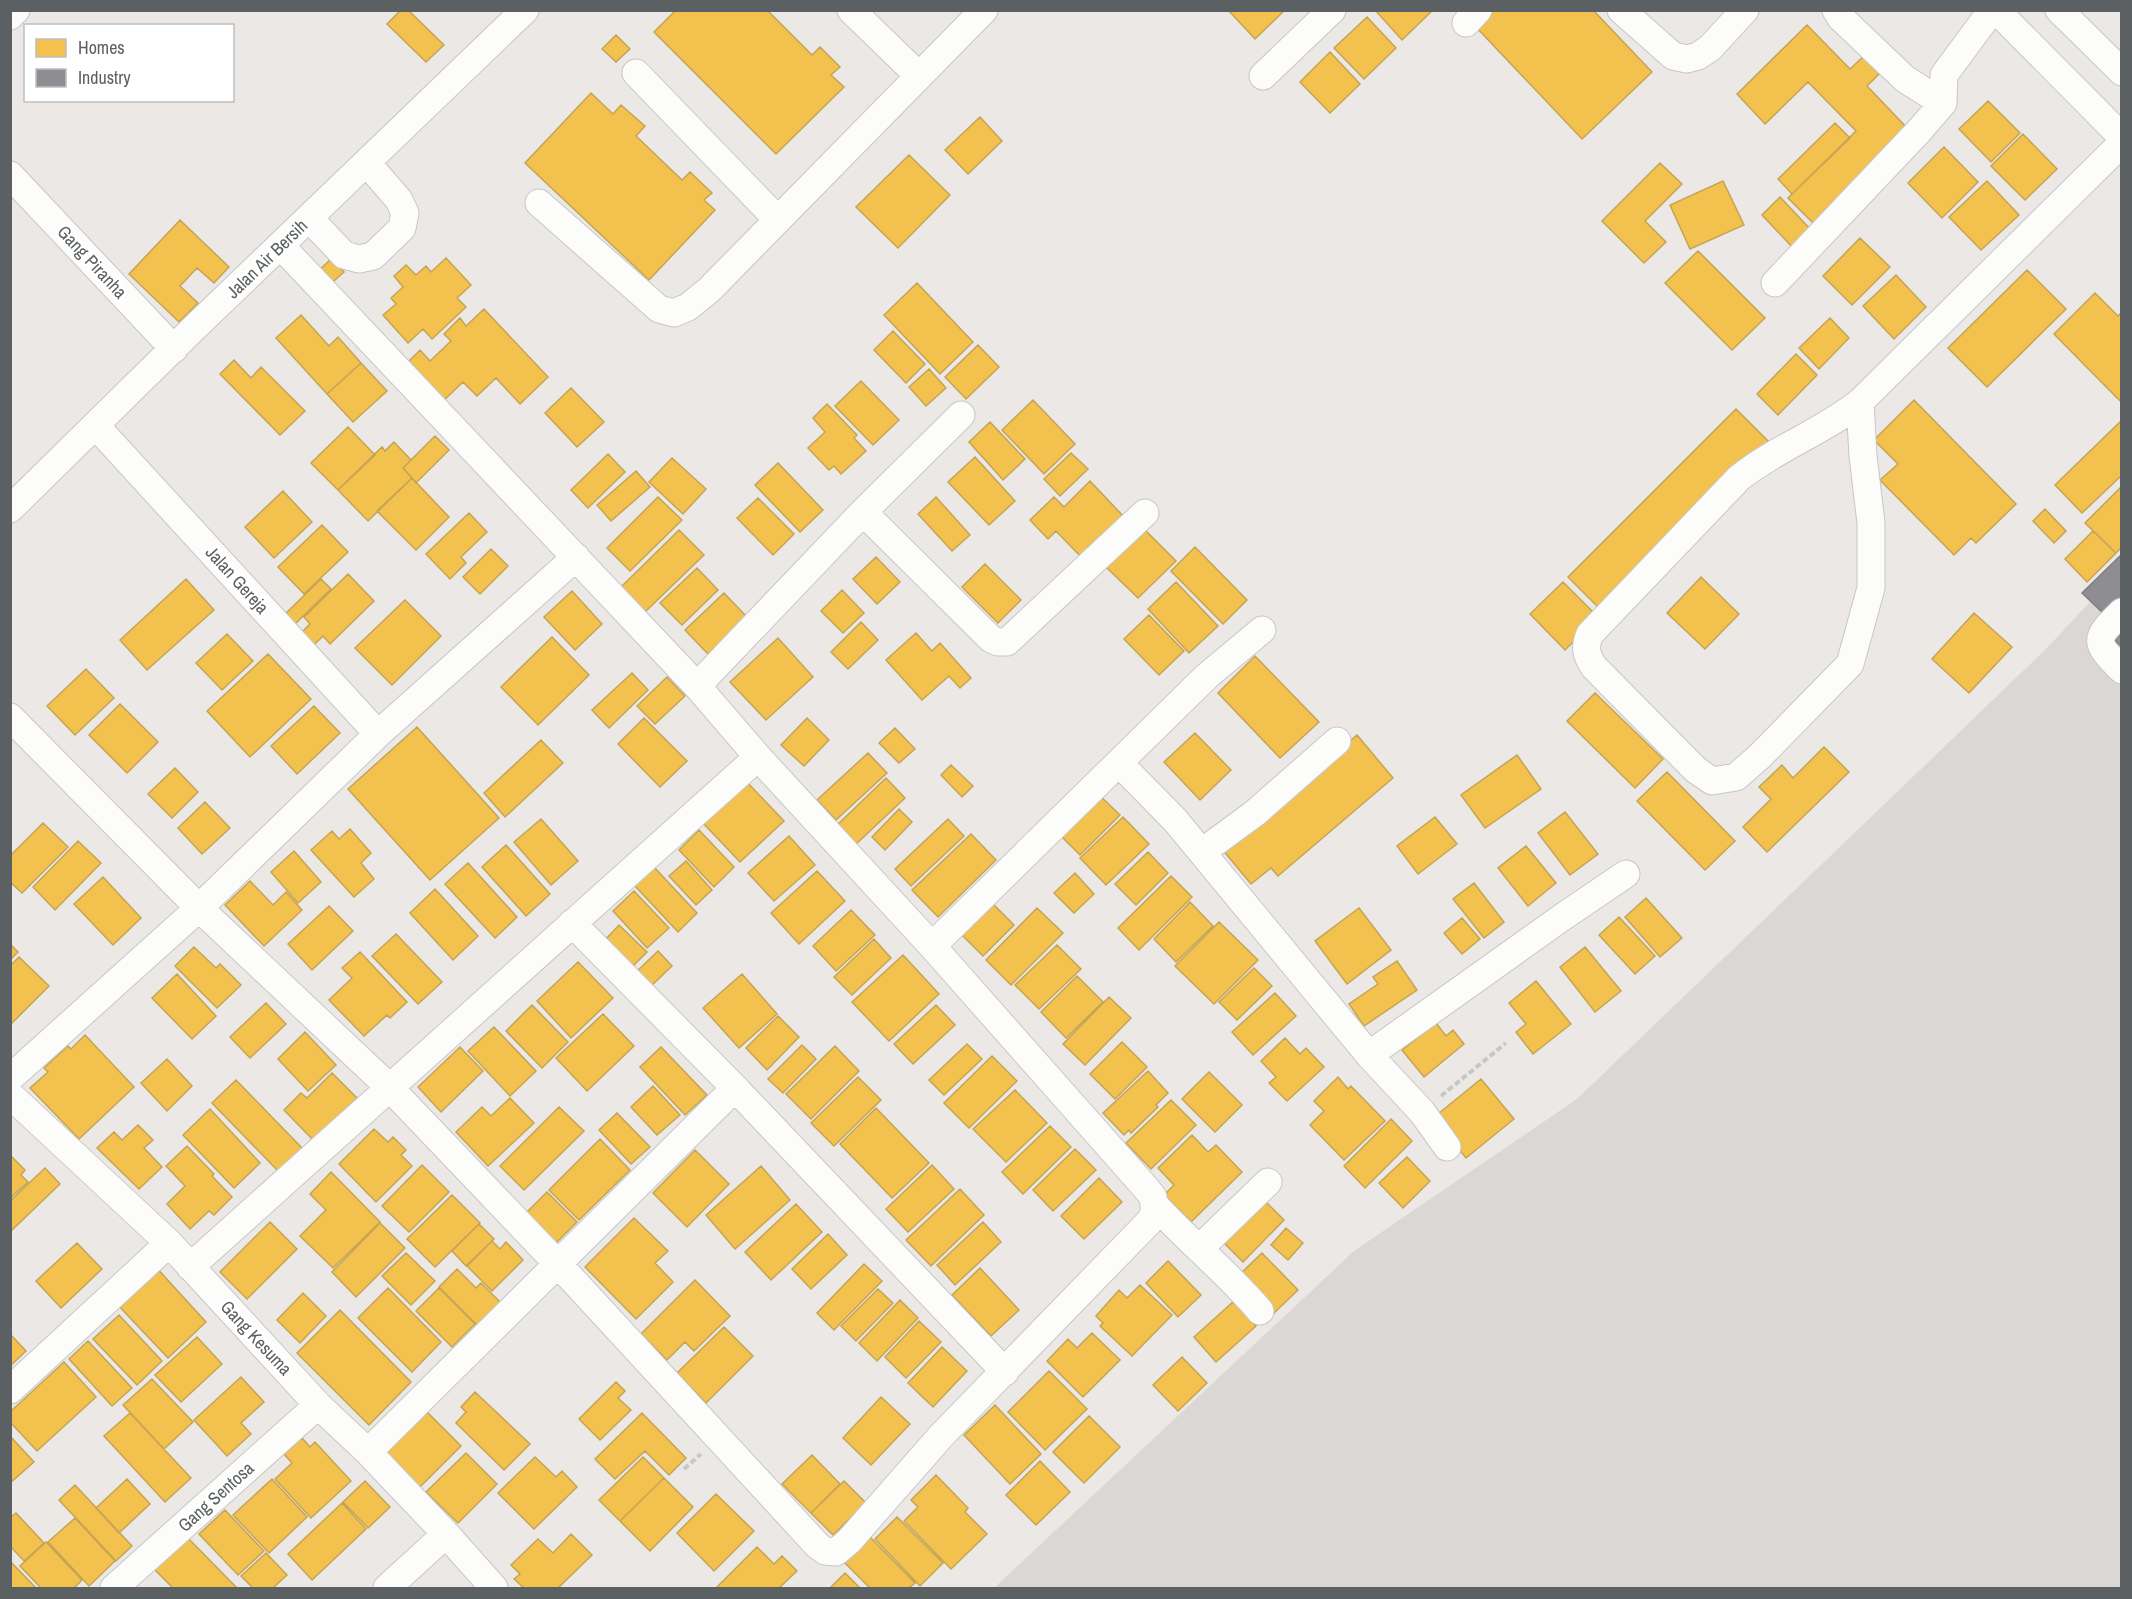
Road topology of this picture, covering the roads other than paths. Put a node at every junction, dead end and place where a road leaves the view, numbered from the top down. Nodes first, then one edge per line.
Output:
1 (16, 10) edge
2 (525, 10) edge
3 (851, 10) edge
4 (984, 10) edge
5 (1332, 10) edge
6 (1622, 10) edge
7 (1744, 10) edge
8 (1836, 10) edge
9 (1994, 10) edge
10 (2059, 10) edge
11 (10, 16) edge
12 (2121, 72) edge
13 (636, 73) dead end
14 (919, 76) junction
15 (1263, 76) dead end
16 (1943, 103) junction
17 (2121, 136) edge
18 (2121, 143) edge
19 (366, 163) junction
20 (10, 175) edge
21 (539, 203) dead end
22 (309, 218) junction
23 (778, 220) junction
24 (280, 246) junction
25 (1775, 283) dead end
26 (174, 349) junction
27 (1860, 402) junction
28 (961, 415) dead end
29 (96, 426) junction
30 (10, 509) edge
31 (863, 512) junction
32 (1145, 513) dead end
33 (576, 557) junction
34 (2121, 612) edge
35 (1262, 630) dead end
36 (2121, 670) edge
37 (697, 686) junction
38 (10, 717) edge
39 (378, 734) junction
40 (1337, 741) dead end
41 (758, 757) junction
42 (1119, 763) junction
43 (1202, 852) junction
44 (1626, 874) dead end
45 (198, 908) junction
46 (573, 923) junction
47 (932, 946) junction
48 (1369, 1055) junction
49 (10, 1078) edge
50 (390, 1087) junction
51 (735, 1088) junction
52 (10, 1095) edge
53 (1446, 1147) dead end
54 (1268, 1182) dead end
55 (1156, 1206) junction
56 (169, 1243) junction
57 (1199, 1248) junction
58 (558, 1264) junction
59 (190, 1267) junction
60 (1260, 1311) dead end
61 (1005, 1372) junction
62 (10, 1390) edge
63 (318, 1405) junction
64 (368, 1452) junction
65 (446, 1534) junction
66 (114, 1588) edge
67 (387, 1588) edge
68 (494, 1588) edge

1 - 11 street
2 - 19 street, Jalan Air Bersih
3 - 14 street
4 - 14 street
5 - 15 street
6 - 7 street
8 - 16 street
9 - 16 street
9 - 17 street
10 - 12 street
13 - 23 street
14 - 23 street
16 - 25 street
18 - 27 street
19 - 22 street, Jalan Air Bersih
19 - 22 street
20 - 26 street, Gang Piranha
21 - 23 street
22 - 24 street, Jalan Air Bersih
24 - 26 street, Jalan Air Bersih
24 - 33 street
26 - 29 street, Jalan Air Bersih
27 - 27 street
28 - 31 street
29 - 30 street, Jalan Air Bersih
29 - 39 street, Jalan Gereja
31 - 32 street
31 - 37 street
33 - 37 street
33 - 39 street
34 - 36 street
35 - 42 street
37 - 41 street
38 - 45 street
39 - 45 street
40 - 43 street
41 - 46 street
41 - 47 street
42 - 43 street
42 - 47 street
43 - 48 street
44 - 48 street
45 - 49 street
45 - 50 street
46 - 50 street
46 - 51 street
47 - 55 street
48 - 53 street
50 - 58 street
50 - 59 street
51 - 58 street
51 - 61 street
52 - 56 street, Gang Kesuma
54 - 57 street
55 - 57 street
55 - 61 street
56 - 59 street, Gang Kesuma
56 - 62 street
57 - 60 street
58 - 61 street
58 - 64 street
59 - 63 street, Gang Kesuma
63 - 64 street, Gang Kesuma
63 - 66 street, Gang Sentosa
64 - 65 street, Gang Kesuma
65 - 67 street
65 - 68 street, Gang Kesuma

